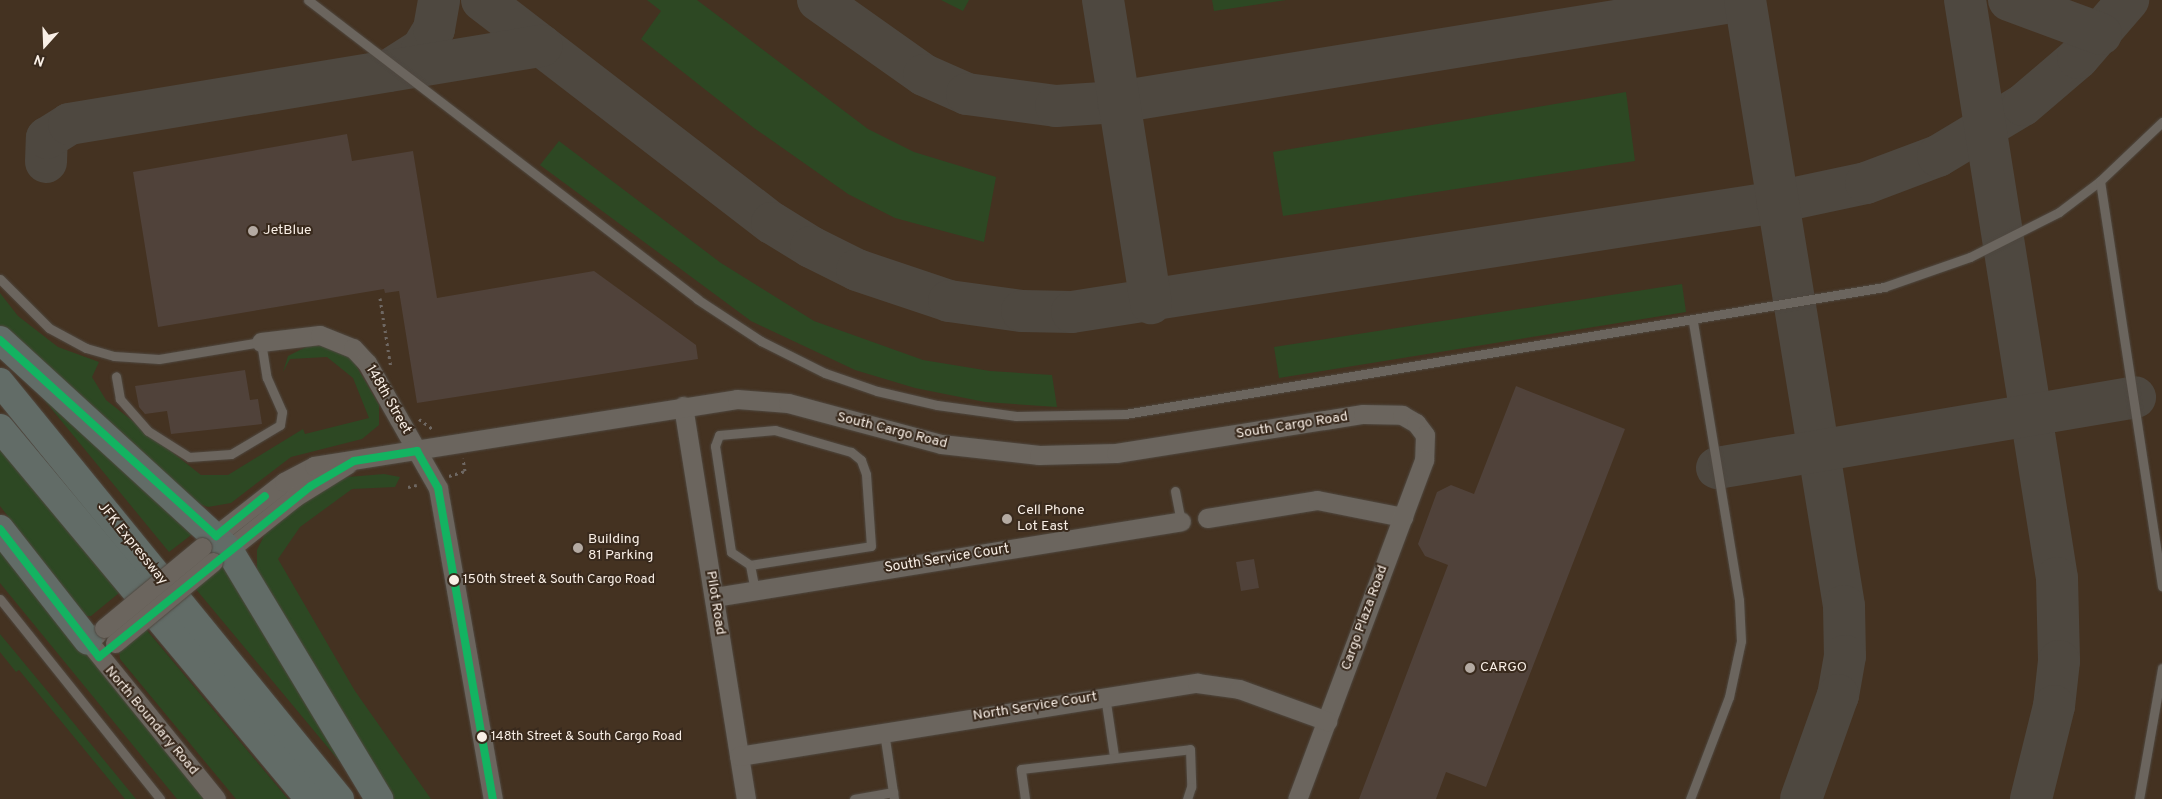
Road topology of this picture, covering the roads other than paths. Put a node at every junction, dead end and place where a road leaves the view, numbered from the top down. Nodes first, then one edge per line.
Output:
1 (308, 0) edge
2 (2162, 122) edge
3 (2100, 181) junction
4 (0, 279) edge
5 (1693, 321) junction
6 (0, 340) edge
7 (261, 342) junction
8 (116, 376) dead end
9 (0, 382) edge
10 (683, 406) junction
11 (0, 428) edge
12 (1425, 436) joint
13 (417, 451) junction
14 (1175, 491) dead end
15 (1403, 517) junction
16 (1207, 518) dead end
17 (1181, 521) joint
18 (0, 529) edge
19 (215, 549) junction
20 (750, 565) junction
21 (2162, 586) edge
22 (755, 590) junction
23 (714, 597) junction
24 (0, 599) edge
25 (97, 642) junction
26 (2162, 668) edge
27 (1105, 696) junction
28 (1327, 721) junction
29 (884, 731) junction
30 (739, 756) junction
31 (1114, 756) junction
32 (894, 796) edge
33 (160, 799) edge
34 (216, 799) edge
35 (309, 799) edge
36 (340, 799) edge
37 (379, 799) edge
38 (493, 799) edge
39 (746, 799) edge
40 (858, 799) edge
41 (1025, 799) edge
42 (1187, 799) edge
43 (1297, 799) edge
44 (1690, 799) edge
45 (2139, 799) edge

1 - 5 lane
2 - 3 lane
3 - 5 lane
3 - 21 lane
4 - 7 lane, 148th Street
5 - 44 lane
6 - 19 highway
7 - 8 lane
7 - 13 street, 148th Street
9 - 36 highway, JFK Expressway
10 - 12 street, South Cargo Road
10 - 13 street, South Cargo Road
10 - 23 street, Pilot Road
11 - 35 highway, JFK Expressway
12 - 15 street, Cargo Plaza Road
13 - 19 street, South Cargo Road
13 - 38 street, 148th Street
14 - 17 lane
15 - 16 street
15 - 28 street, Cargo Plaza Road
17 - 22 street, South Service Court
18 - 25 highway
19 - 25 street, South Cargo Road, bridge
19 - 25 street, South Cargo Road, bridge
19 - 37 highway
20 - 20 lane
20 - 22 lane
22 - 23 street, South Service Court
23 - 30 street, Pilot Road
24 - 33 lane
25 - 34 street, North Boundary Road
26 - 45 lane
27 - 28 street, North Service Court
27 - 29 street, North Service Court
27 - 31 lane
28 - 43 street, Cargo Plaza Road
29 - 30 street, North Service Court
29 - 32 lane
30 - 39 street, Pilot Road
31 - 41 lane
31 - 42 lane
32 - 40 lane

